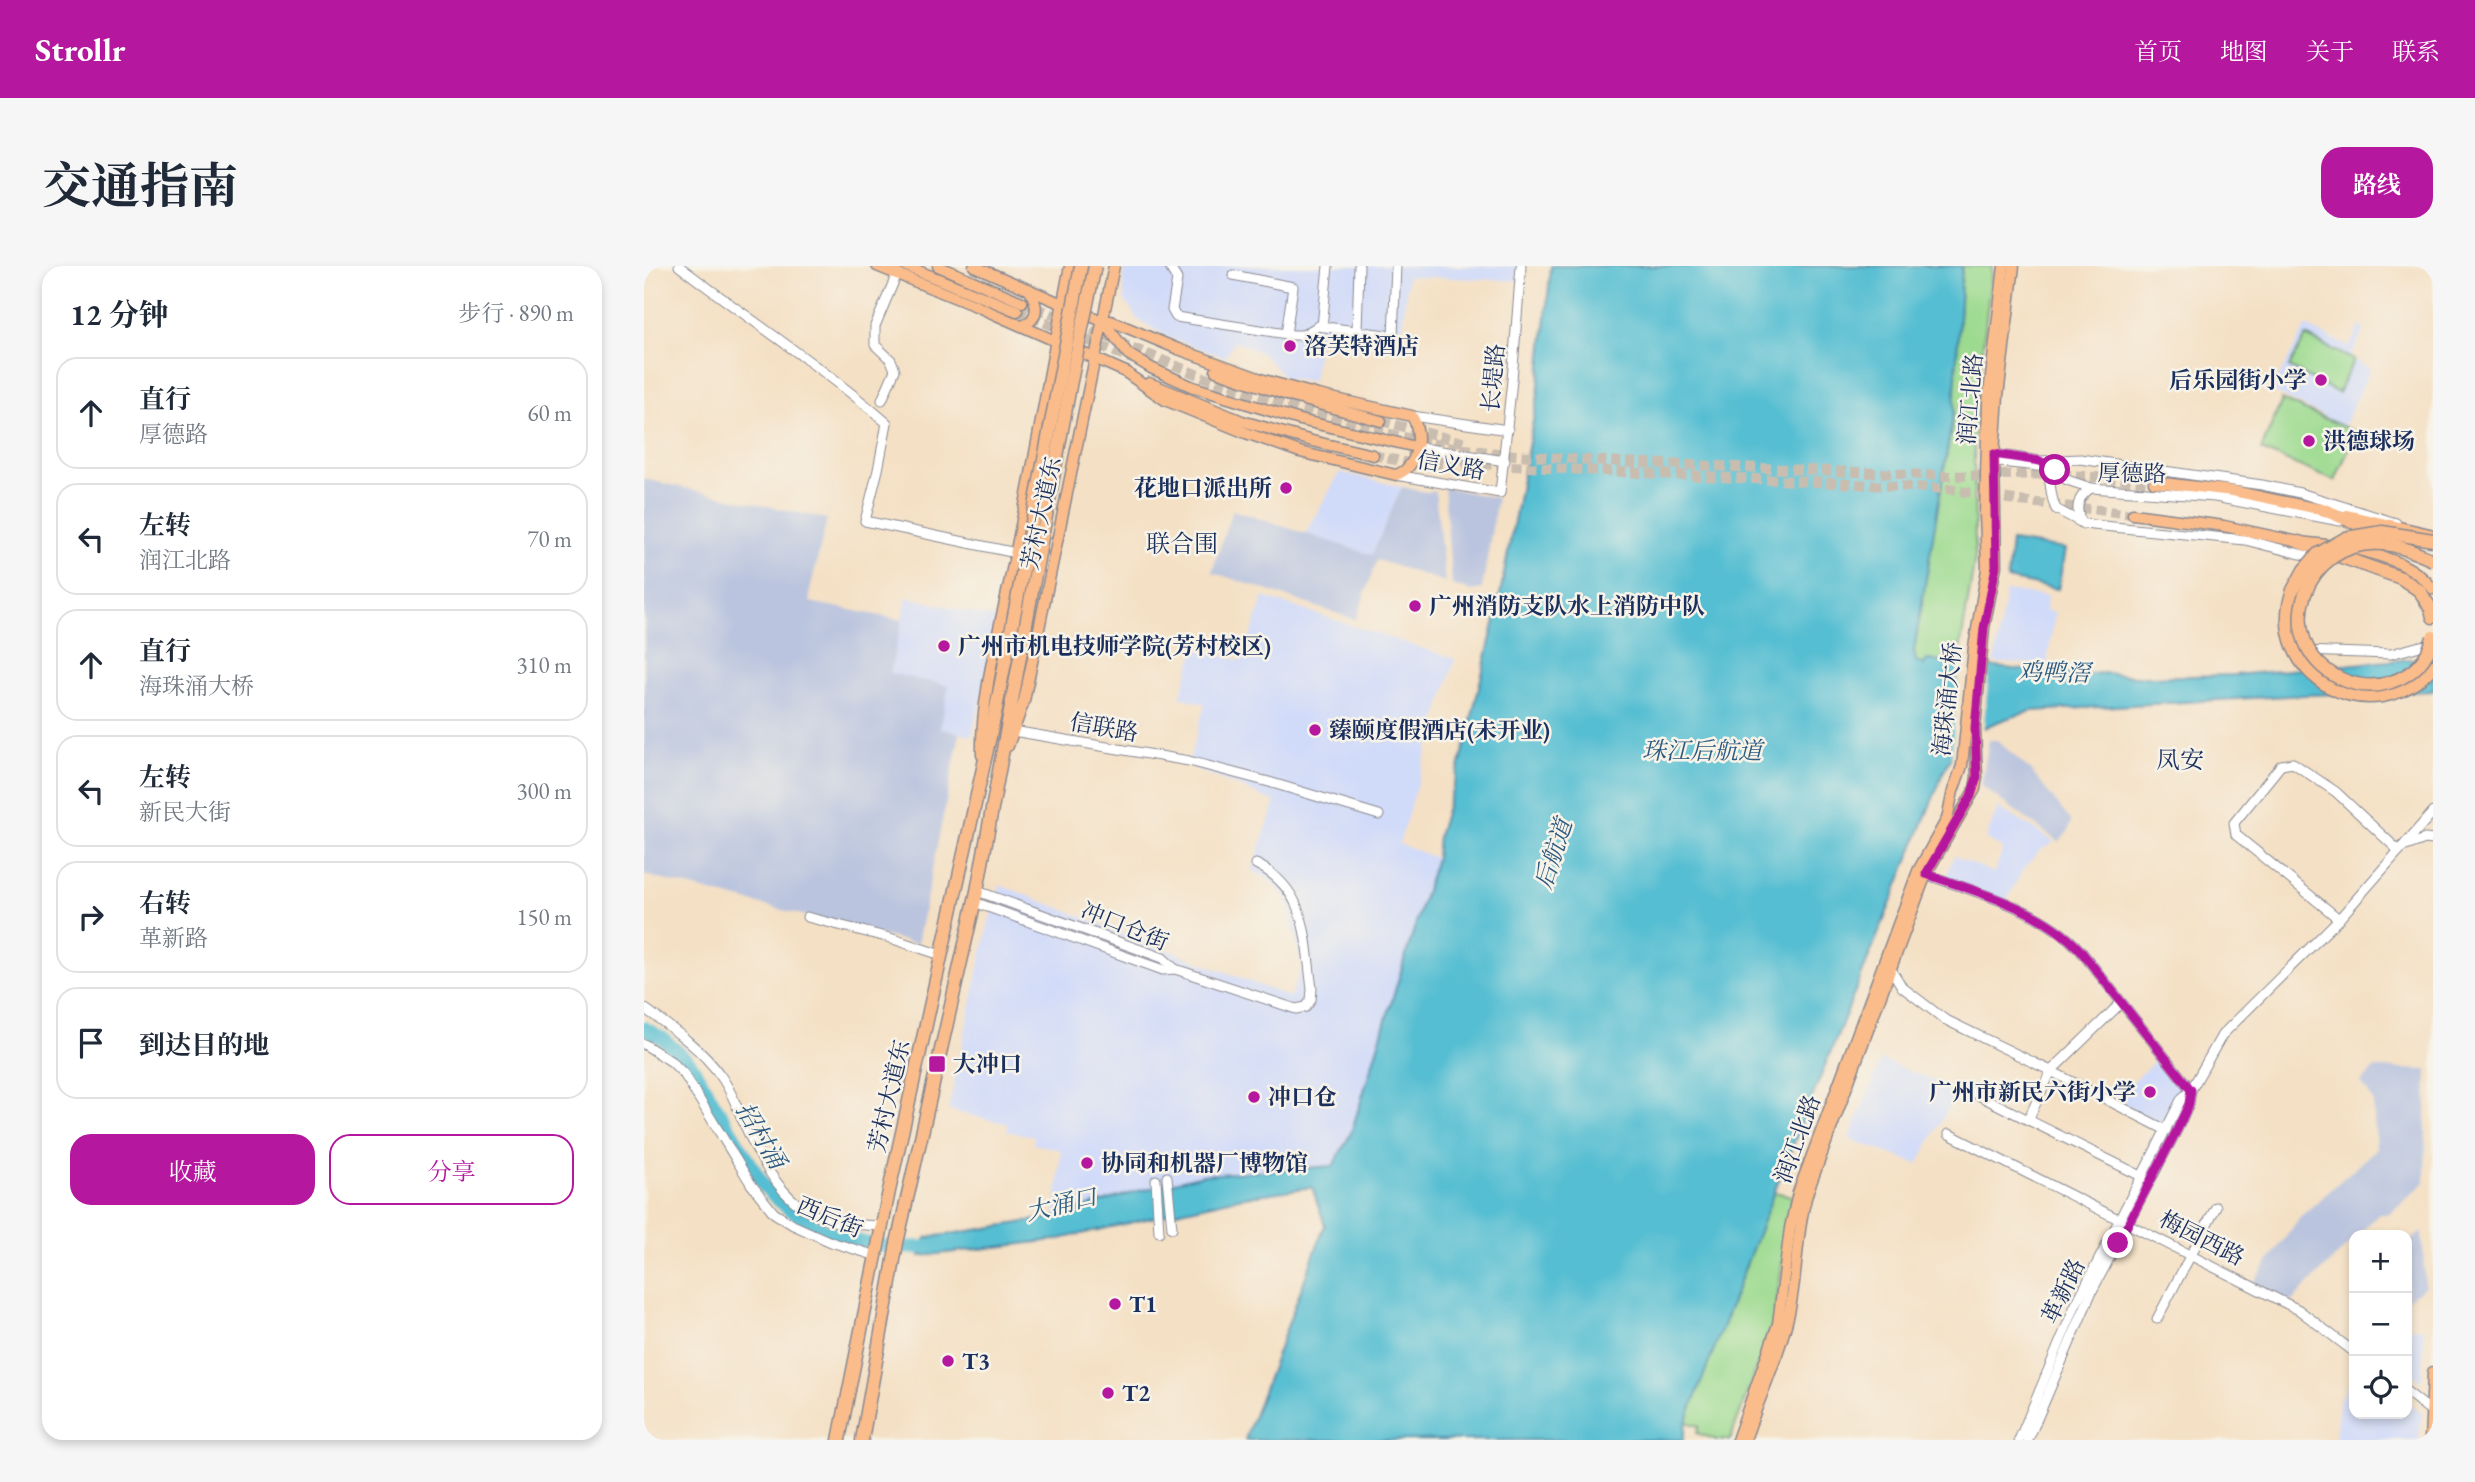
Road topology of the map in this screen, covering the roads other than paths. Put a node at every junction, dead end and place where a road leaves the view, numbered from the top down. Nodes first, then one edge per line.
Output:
1 (679, 266) edge
2 (877, 266) edge
3 (906, 266) edge
4 (938, 266) edge
5 (974, 266) edge
6 (1070, 266) edge
7 (1081, 266) edge
8 (1096, 266) edge
9 (1114, 266) edge
10 (1169, 266) edge
11 (1328, 266) edge
12 (1359, 266) edge
13 (1396, 266) edge
14 (1521, 266) edge
15 (2004, 266) edge
16 (2014, 266) edge
17 (897, 274) junction
18 (1233, 275) dead end
19 (1029, 289) junction
20 (1063, 302) junction
21 (1103, 321) junction
22 (1023, 326) junction
23 (1322, 327) junction
24 (1357, 331) junction
25 (1286, 334) junction
26 (1056, 340) junction
27 (1094, 358) junction
28 (1125, 372) junction
29 (882, 400) dead end
30 (1412, 416) junction
31 (1042, 421) junction
32 (1381, 421) tunnel mouth
33 (1079, 428) junction
34 (1508, 430) junction
35 (1416, 447) junction
36 (1373, 455) tunnel mouth
37 (1991, 458) junction
38 (1505, 461) junction
39 (2040, 461) junction
40 (1396, 475) junction
41 (2154, 482) tunnel mouth
42 (2091, 488) junction
43 (1500, 493) joint
44 (2322, 509) junction
45 (2133, 514) tunnel mouth
46 (2083, 524) junction
47 (2357, 529) junction
48 (2417, 531) junction
49 (1991, 535) junction
50 (2433, 537) edge
51 (2299, 542) junction
52 (2433, 549) edge
53 (1016, 553) junction
54 (2308, 556) junction
55 (2433, 562) edge
56 (2370, 569) junction
57 (2430, 584) edge
58 (2433, 617) edge
59 (2433, 637) edge
60 (2433, 645) edge
61 (2433, 666) edge
62 (1013, 731) junction
63 (983, 762) junction
64 (1000, 765) junction
65 (2433, 812) edge
66 (1379, 815) dead end
67 (2433, 840) edge
68 (2399, 850) junction
69 (1256, 864) dead end
70 (1925, 867) junction
71 (976, 897) junction
72 (807, 917) dead end
73 (2339, 919) junction
74 (941, 955) junction
75 (1892, 969) junction
76 (2121, 1003) junction
77 (644, 1008) edge
78 (644, 1044) edge
79 (2051, 1071) junction
80 (2191, 1090) junction
81 (1970, 1091) dead end
82 (2028, 1120) junction
83 (2166, 1130) junction
84 (1949, 1134) dead end
85 (1167, 1177) dead end
86 (2143, 1177) junction
87 (1156, 1180) dead end
88 (2216, 1208) dead end
89 (2125, 1221) junction
90 (1172, 1228) dead end
91 (1159, 1232) dead end
92 (879, 1243) junction
93 (2191, 1255) junction
94 (2157, 1319) dead end
95 (2349, 1348) edge
96 (2433, 1371) edge
97 (2412, 1396) edge
98 (2431, 1411) junction
99 (839, 1440) edge
100 (862, 1440) edge
101 (1737, 1440) edge
102 (1745, 1440) edge
103 (2019, 1440) edge
104 (2028, 1440) edge
105 (2430, 1440) edge

1 - 53 street
2 - 17 main road
3 - 4 main road
5 - 19 main road
6 - 20 main road, 芳村大道东
7 - 63 highway, 芳村大道东, bridge
8 - 64 highway, 芳村大道东, bridge
9 - 21 main road, 芳村大道东
10 - 25 street
11 - 23 street
12 - 24 street
13 - 24 street
14 - 34 street, 长堤路
15 - 37 main road, 润江北路
16 - 37 main road, 润江北路
17 - 22 main road
17 - 29 street
18 - 25 street
19 - 20 main road
19 - 22 main road
20 - 21 main road
20 - 26 main road, 芳村大道东
21 - 27 main road, 芳村大道东
21 - 30 main road
21 - 32 main road
21 - 35 main road
22 - 26 main road
23 - 24 street
23 - 25 street
26 - 27 main road
26 - 31 main road, 芳村大道东
27 - 28 main road
27 - 33 main road, 芳村大道东
28 - 36 main road
28 - 40 main road
30 - 34 street, 信义路
30 - 35 main road
31 - 33 main road
31 - 53 main road, 芳村大道东
33 - 62 main road, 芳村大道东
34 - 38 street, 长堤路
35 - 38 street
35 - 40 main road
37 - 39 street, 厚德路
37 - 46 street
37 - 49 main road, 润江北路
38 - 43 street, 长堤路
39 - 42 street
39 - 48 street, 厚德路
40 - 43 street, 信义路
41 - 44 main road
42 - 46 street, 厚德路
42 - 47 street, 厚德路
44 - 47 highway
44 - 48 main road
45 - 51 main road
46 - 54 street
47 - 50 highway, bridge
47 - 52 highway, bridge
47 - 55 highway, bridge
47 - 61 highway, bridge
48 - 50 main road
49 - 70 main road, 海珠涌大桥
49 - 70 main road, 海珠涌大桥
51 - 56 highway
51 - 57 main road
53 - 63 main road, 芳村大道东
54 - 56 highway
54 - 60 street
55 - 59 highway, bridge
56 - 58 highway
62 - 64 main road, 芳村大道东
62 - 66 street, 信联路
63 - 74 highway, 芳村大道东
64 - 71 highway, 芳村大道东
65 - 68 street, 革新路
67 - 68 street
68 - 73 street, 革新路
68 - 73 street
69 - 71 street, 冲口仓街
70 - 75 main road, 润江北路
70 - 76 street
70 - 101 main road, 润江北路
71 - 100 highway, 芳村大道东
72 - 74 street
73 - 80 street, 革新路
74 - 92 highway, 芳村大道东
75 - 79 street
75 - 102 main road, 润江北路
76 - 79 street
76 - 80 street
77 - 92 street
78 - 92 street, 西后街
79 - 82 street
79 - 83 street
80 - 83 street, 革新路
80 - 89 street, 革新路
81 - 82 street
82 - 86 street
83 - 86 street, 革新路
84 - 89 street, 梅园西路
85 - 90 street
86 - 89 street, 革新路
87 - 91 street
88 - 93 street
89 - 93 street, 梅园西路
89 - 103 street, 革新路
89 - 104 street, 革新路
92 - 99 highway, 芳村大道东
93 - 94 street
93 - 95 street, 梅园西路
96 - 98 main road
97 - 98 street
98 - 105 main road

